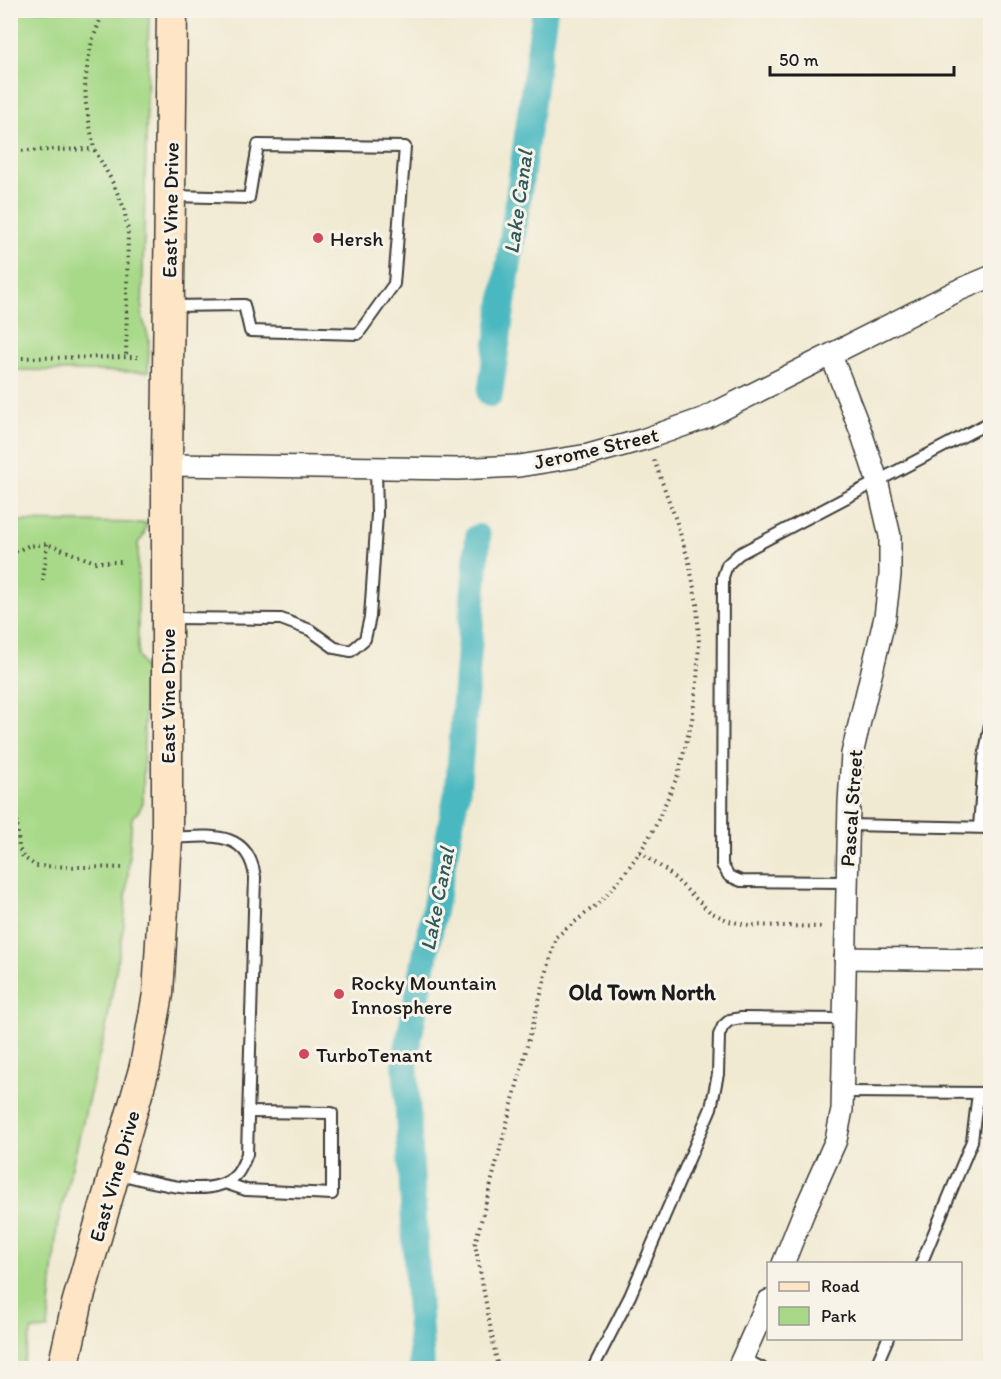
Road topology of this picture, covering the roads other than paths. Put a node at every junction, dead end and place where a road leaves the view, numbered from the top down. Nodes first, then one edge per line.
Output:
1 (172, 10) edge
2 (170, 196) junction
3 (990, 277) edge
4 (169, 306) junction
5 (831, 355) junction
6 (990, 422) edge
7 (167, 465) junction
8 (376, 468) junction
9 (877, 480) junction
10 (167, 618) junction
11 (990, 724) edge
12 (848, 825) junction
13 (985, 828) edge
14 (167, 838) junction
15 (847, 882) junction
16 (845, 958) junction
17 (990, 960) edge
18 (844, 1019) junction
19 (843, 1092) junction
20 (978, 1093) junction
21 (990, 1093) edge
22 (248, 1112) junction
23 (116, 1173) junction
24 (225, 1183) junction
25 (783, 1262) edge
26 (921, 1262) edge
27 (767, 1303) edge
28 (887, 1340) edge
29 (740, 1363) edge
30 (63, 1368) edge
31 (592, 1368) edge
32 (762, 1368) edge
33 (875, 1368) edge

1 - 2 main road, East Vine Drive
2 - 4 main road, East Vine Drive
2 - 4 lane
3 - 5 street, Jerome Street
4 - 7 main road, East Vine Drive
5 - 8 street, Jerome Street
5 - 9 street, Pascal Street
6 - 9 lane
7 - 8 street, Jerome Street
7 - 10 main road, East Vine Drive
8 - 10 lane
9 - 12 street, Pascal Street
9 - 15 lane
10 - 14 main road, East Vine Drive
11 - 13 lane
12 - 13 lane
12 - 15 street, Pascal Street
14 - 22 lane
14 - 23 main road, East Vine Drive
15 - 16 street, Pascal Street
16 - 17 street
16 - 18 street, Pascal Street
18 - 19 street, Pascal Street
18 - 31 lane
19 - 20 lane
19 - 25 street, Pascal Street
20 - 21 lane
20 - 26 lane
22 - 24 lane
22 - 24 lane
23 - 24 lane
23 - 30 main road, East Vine Drive
27 - 29 street
28 - 33 lane
29 - 32 lane

